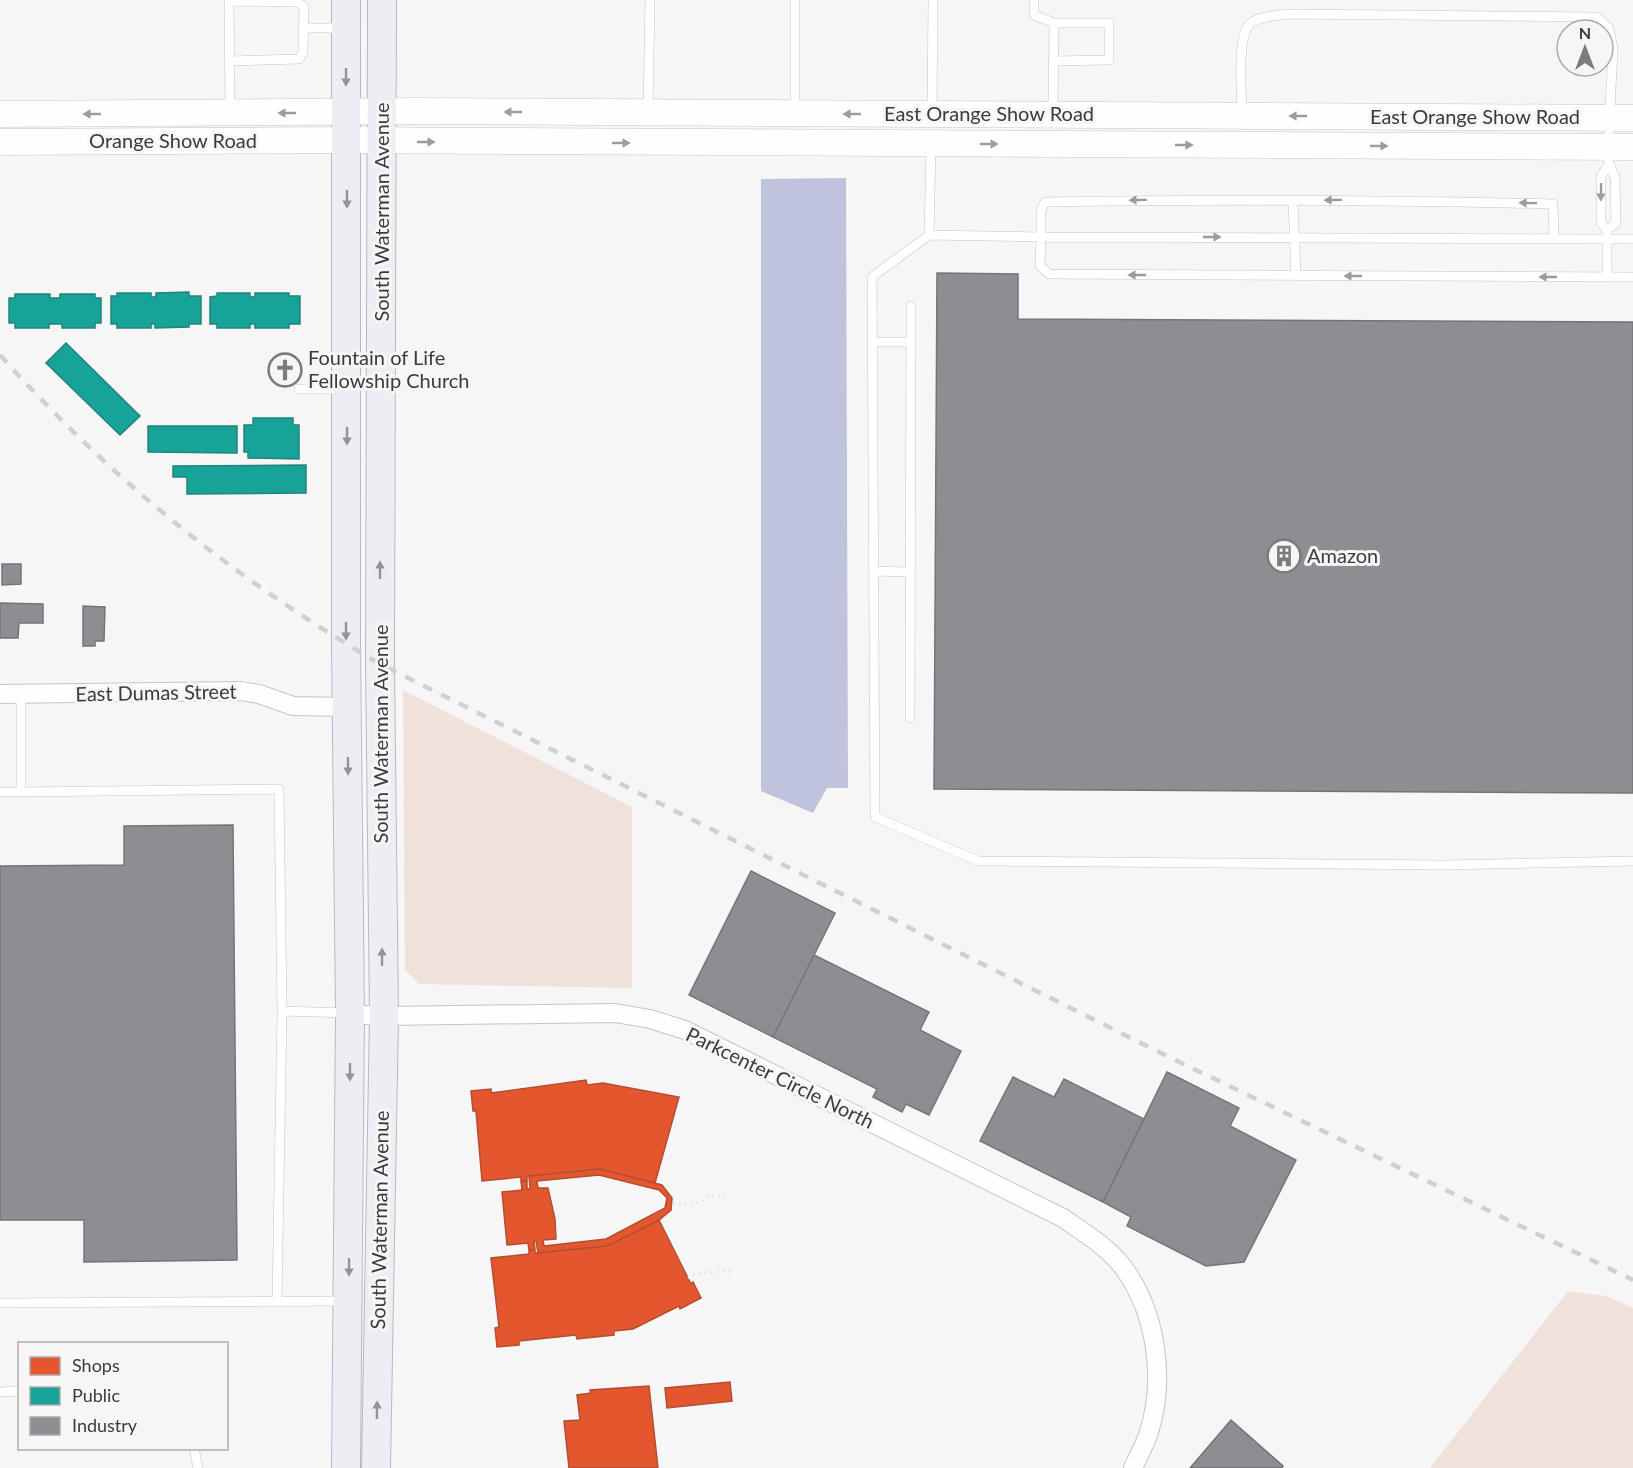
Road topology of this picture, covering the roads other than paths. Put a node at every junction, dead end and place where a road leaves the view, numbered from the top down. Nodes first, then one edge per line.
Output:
1 (346, 0) edge
2 (382, 0) edge
3 (650, 0) edge
4 (795, 0) edge
5 (933, 0) edge
6 (1034, 0) edge
7 (229, 1) edge
8 (1054, 23) junction
9 (304, 28) junction
10 (346, 28) junction
11 (230, 61) junction
12 (1053, 61) junction
13 (382, 111) junction
14 (648, 112) junction
15 (230, 113) junction
16 (795, 113) junction
17 (0, 114) edge
18 (932, 114) junction
19 (1053, 115) junction
20 (1242, 116) junction
21 (1621, 118) edge
22 (346, 127) junction
23 (0, 142) edge
24 (381, 142) junction
25 (931, 144) junction
26 (1633, 147) edge
27 (1608, 155) junction
28 (1293, 201) junction
29 (1605, 230) junction
30 (929, 235) junction
31 (1041, 237) junction
32 (1294, 237) junction
33 (1554, 238) junction
34 (1633, 239) edge
35 (1296, 276) junction
36 (1607, 277) junction
37 (1633, 278) edge
38 (911, 306) dead end
39 (872, 342) junction
40 (911, 342) junction
41 (299, 388) dead end
42 (347, 389) junction
43 (874, 571) junction
44 (910, 572) junction
45 (0, 694) edge
46 (21, 694) junction
47 (346, 707) junction
48 (910, 718) dead end
49 (0, 792) edge
50 (21, 792) junction
51 (1633, 861) edge
52 (282, 1011) junction
53 (350, 1014) junction
54 (384, 1016) junction
55 (348, 1301) junction
56 (277, 1302) junction
57 (0, 1303) edge
58 (18, 1391) edge
59 (0, 1392) edge
60 (194, 1450) edge
61 (198, 1468) edge
62 (346, 1468) edge
63 (376, 1468) edge
64 (1133, 1468) edge

1 - 10 main road, South Waterman Avenue
2 - 13 main road, South Waterman Avenue
3 - 14 lane
4 - 16 lane
5 - 18 lane
6 - 8 lane
7 - 9 lane
7 - 11 lane
8 - 12 lane
8 - 12 lane
9 - 10 lane
9 - 11 lane
10 -> 22 main road, South Waterman Avenue
11 - 15 lane
12 - 19 lane
14 -> 13 main road, East Orange Show Road
13 - 22 main road, East Orange Show Road
13 - 24 main road, South Waterman Avenue
14 - 16 main road, East Orange Show Road
15 -> 17 main road, Orange Show Road
22 -> 15 main road, Orange Show Road
18 -> 16 main road, East Orange Show Road
18 - 19 main road, East Orange Show Road
18 - 25 main road
19 - 20 main road, East Orange Show Road
21 -> 20 main road, East Orange Show Road
20 - 21 lane
21 - 27 lane
22 - 23 main road, Orange Show Road
22 - 24 main road, East Orange Show Road
22 -> 42 main road, South Waterman Avenue
24 -> 25 main road, East Orange Show Road
54 -> 24 main road, South Waterman Avenue
25 -> 27 main road, East Orange Show Road
25 - 30 lane
26 - 27 main road, East Orange Show Road
27 -> 29 lane
27 - 29 lane
28 -> 31 lane
28 - 32 lane
33 -> 28 lane
29 - 33 lane
29 - 34 lane
29 - 36 lane
30 - 31 lane
30 - 39 lane
31 -> 32 lane
35 -> 31 lane
32 - 33 lane
32 - 35 lane
36 -> 35 lane
36 - 37 lane
38 - 40 lane
39 - 40 lane
39 - 43 lane
40 - 44 lane
41 - 42 lane
42 -> 47 main road, South Waterman Avenue
43 - 44 lane
43 - 51 lane
44 - 48 lane
45 - 46 street, East Dumas Street
46 - 47 street, East Dumas Street
46 - 50 lane
47 -> 53 main road, South Waterman Avenue
49 - 50 lane
50 - 52 lane
52 - 53 lane
52 - 56 lane
53 - 54 street, Parkcenter Circle North
53 -> 55 main road, South Waterman Avenue
63 -> 54 main road, South Waterman Avenue
54 - 64 street, Parkcenter Circle North
55 - 56 lane
55 - 62 main road, South Waterman Avenue
56 - 57 lane
58 - 59 lane
60 - 61 lane

